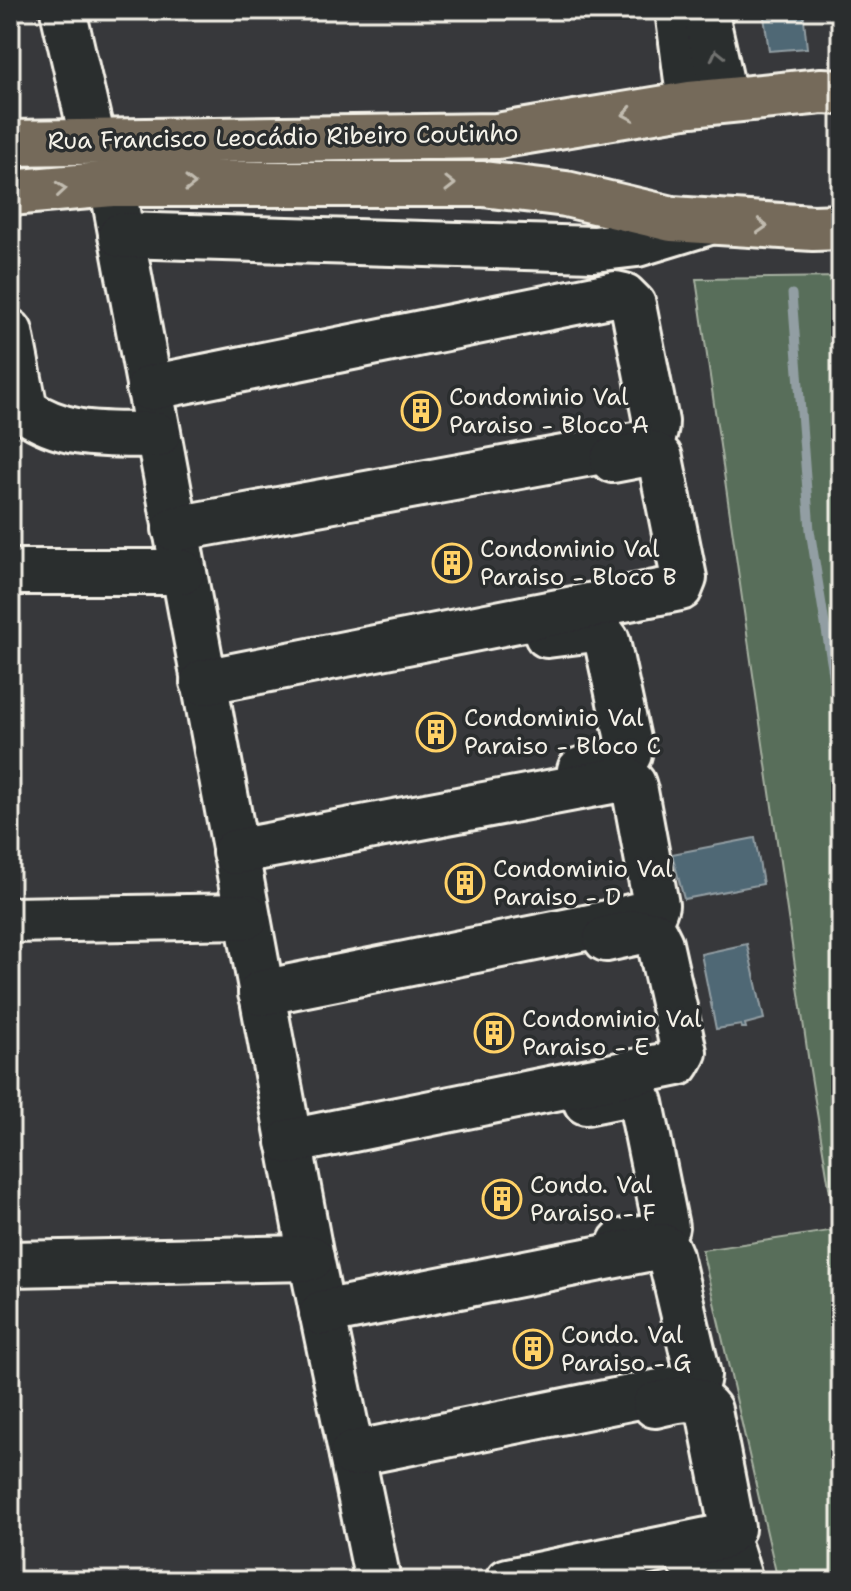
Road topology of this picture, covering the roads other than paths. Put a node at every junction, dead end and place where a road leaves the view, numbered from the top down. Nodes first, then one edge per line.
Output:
1 (63, 10) edge
2 (678, 10) edge
3 (705, 10) edge
4 (841, 92) edge
5 (789, 94) junction
6 (708, 102) junction
7 (841, 121) edge
8 (93, 141) junction
9 (10, 143) edge
10 (112, 184) junction
11 (10, 193) edge
12 (832, 218) edge
13 (706, 223) junction
14 (121, 235) junction
15 (10, 332) edge
16 (163, 385) junction
17 (157, 435) junction
18 (190, 541) junction
19 (10, 572) edge
20 (221, 687) junction
21 (250, 842) junction
22 (247, 916) junction
23 (10, 920) edge
24 (279, 996) junction
25 (308, 1148) junction
26 (311, 1258) junction
27 (10, 1264) edge
28 (338, 1305) junction
29 (370, 1458) junction
30 (378, 1581) edge
31 (508, 1581) edge
32 (575, 1581) edge
33 (740, 1581) edge

1 - 8 street
2 - 6 street
6 -> 3 street
4 - 5 main road, Rua Francisco Leocádio Ribeiro Coutinho
5 - 6 main road, Rua Francisco Leocádio Ribeiro Coutinho
5 - 7 main road
6 -> 8 main road, Rua Francisco Leocádio Ribeiro Coutinho
8 - 9 main road, Rua Francisco Leocádio Ribeiro Coutinho
11 -> 10 main road, Rua Francisco Leocádio Ribeiro Coutinho
10 -> 13 main road, Rua Francisco Leocádio Ribeiro Coutinho
10 - 14 street
13 -> 12 main road, Rua Francisco Leocádio Ribeiro Coutinho
13 - 14 street
14 - 16 street
15 - 17 street
16 - 17 street
16 - 18 street
17 - 18 street
18 - 19 street
18 - 20 street
18 - 20 street
20 - 21 street
20 - 21 street
21 - 22 street
21 - 24 street
22 - 23 street
22 - 24 street
24 - 25 street
24 - 25 street
25 - 26 street
25 - 28 street
26 - 27 street
26 - 28 street
28 - 29 street
28 - 29 street
29 - 30 street
29 - 31 street
32 - 33 street

